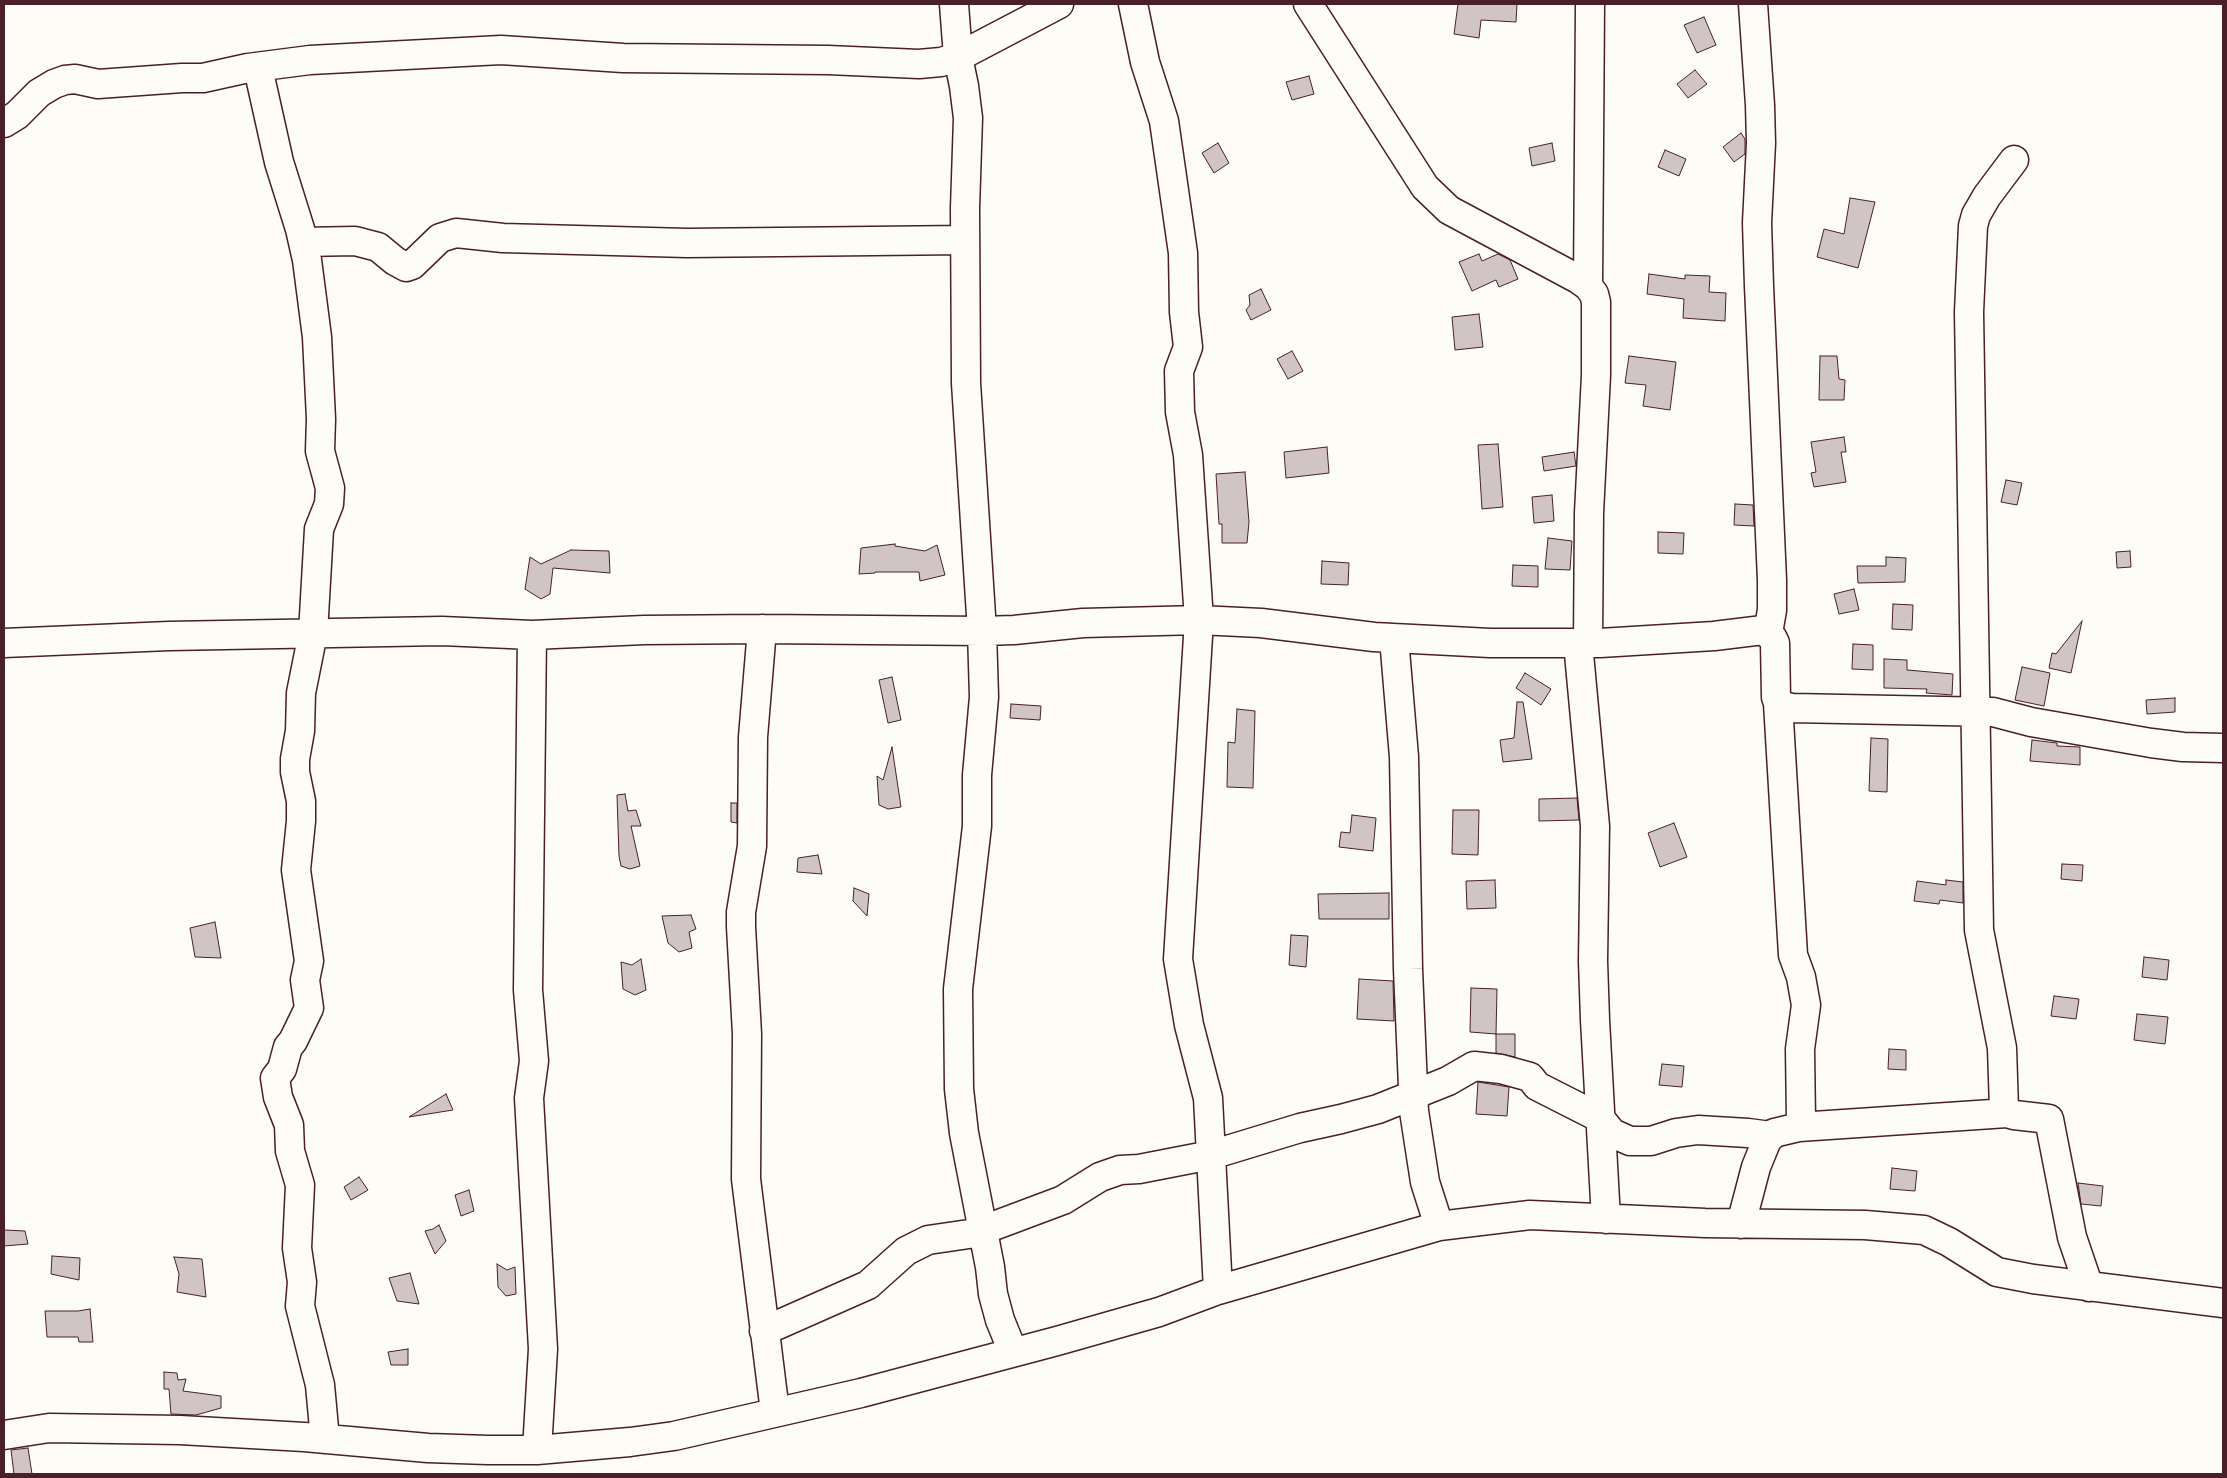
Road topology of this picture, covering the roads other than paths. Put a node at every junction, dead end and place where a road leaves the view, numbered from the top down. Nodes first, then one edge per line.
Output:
1 (954, 4) edge
2 (1058, 4) edge
3 (1133, 4) edge
4 (1308, 4) edge
5 (1590, 4) edge
6 (1753, 4) edge
7 (958, 57) junction
8 (258, 68) junction
9 (4, 123) edge
10 (2014, 160) dead end
11 (965, 240) junction
12 (303, 242) junction
13 (1588, 286) junction
14 (1199, 620) junction
15 (762, 629) junction
16 (982, 631) junction
17 (1768, 632) junction
18 (313, 633) junction
19 (532, 635) junction
20 (1394, 638) junction
21 (4, 643) edge
22 (1583, 643) junction
23 (1778, 703) junction
24 (1975, 711) junction
25 (2223, 748) edge
26 (1413, 1093) junction
27 (2007, 1113) junction
28 (1600, 1118) junction
29 (1799, 1127) junction
30 (1771, 1136) junction
31 (1211, 1155) junction
32 (1606, 1219) junction
33 (1741, 1224) junction
34 (1438, 1226) junction
35 (982, 1230) junction
36 (2088, 1286) junction
37 (1218, 1290) junction
38 (2223, 1303) edge
39 (764, 1331) junction
40 (1013, 1352) junction
41 (774, 1412) junction
42 (4, 1435) edge
43 (326, 1439) junction
44 (537, 1450) junction

1 - 7 street
2 - 7 street
3 - 14 street
4 - 13 street
5 - 13 street
6 - 17 street
7 - 8 street
7 - 11 street
8 - 9 street
8 - 12 street
10 - 24 street
11 - 12 street
11 - 16 street
12 - 18 street
13 - 22 street
14 - 16 street
14 - 20 street
14 - 31 street
15 - 16 street
15 - 19 street
15 - 39 street
16 - 35 street
17 - 22 street
17 - 23 street
18 - 19 street
18 - 21 street
18 - 43 street
19 - 44 street
20 - 22 street
20 - 26 street
22 - 28 street
23 - 24 street
23 - 29 street
24 - 25 street
24 - 27 street
26 - 28 street
26 - 31 street
26 - 34 street
27 - 29 street
27 - 36 street
28 - 30 street
28 - 32 street
29 - 30 street
30 - 33 street
31 - 35 street
31 - 37 street
32 - 33 street
32 - 34 street
33 - 36 street
34 - 37 street
35 - 39 street
35 - 40 street
36 - 38 street
37 - 40 street
39 - 41 street
40 - 41 street
41 - 44 street
42 - 43 street
43 - 44 street

